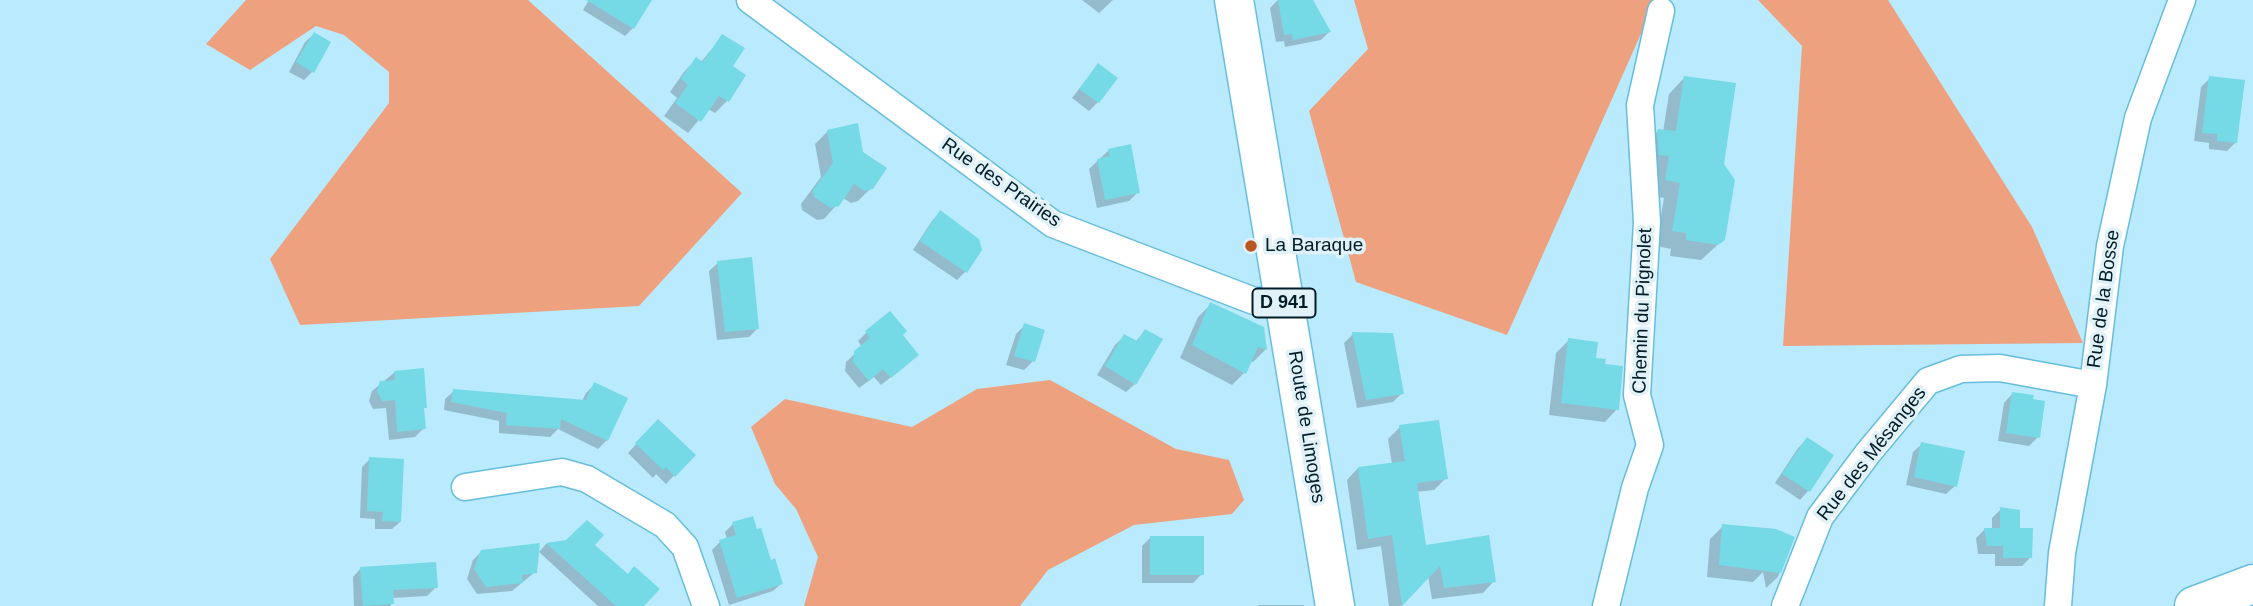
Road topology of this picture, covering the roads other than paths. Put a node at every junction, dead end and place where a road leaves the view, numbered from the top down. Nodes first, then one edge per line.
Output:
1 (750, 0) edge
2 (1234, 0) edge
3 (2182, 0) edge
4 (1661, 11) dead end
5 (1284, 301) junction
6 (2093, 385) junction
7 (465, 487) dead end
8 (2253, 584) edge
9 (706, 606) edge
10 (1335, 606) edge
11 (1606, 606) edge
12 (1785, 606) edge
13 (2058, 606) edge
14 (2194, 606) edge

1 - 5 street, Rue des Prairies
2 - 5 main road, Route de Limoges / D 941
3 - 6 street, Rue de la Bosse
4 - 11 street, Chemin du Pignolet
5 - 10 main road, Route de Limoges / D 941
6 - 12 street, Rue des Mésanges
6 - 13 street, Rue de la Bosse
7 - 9 street
8 - 14 main road

